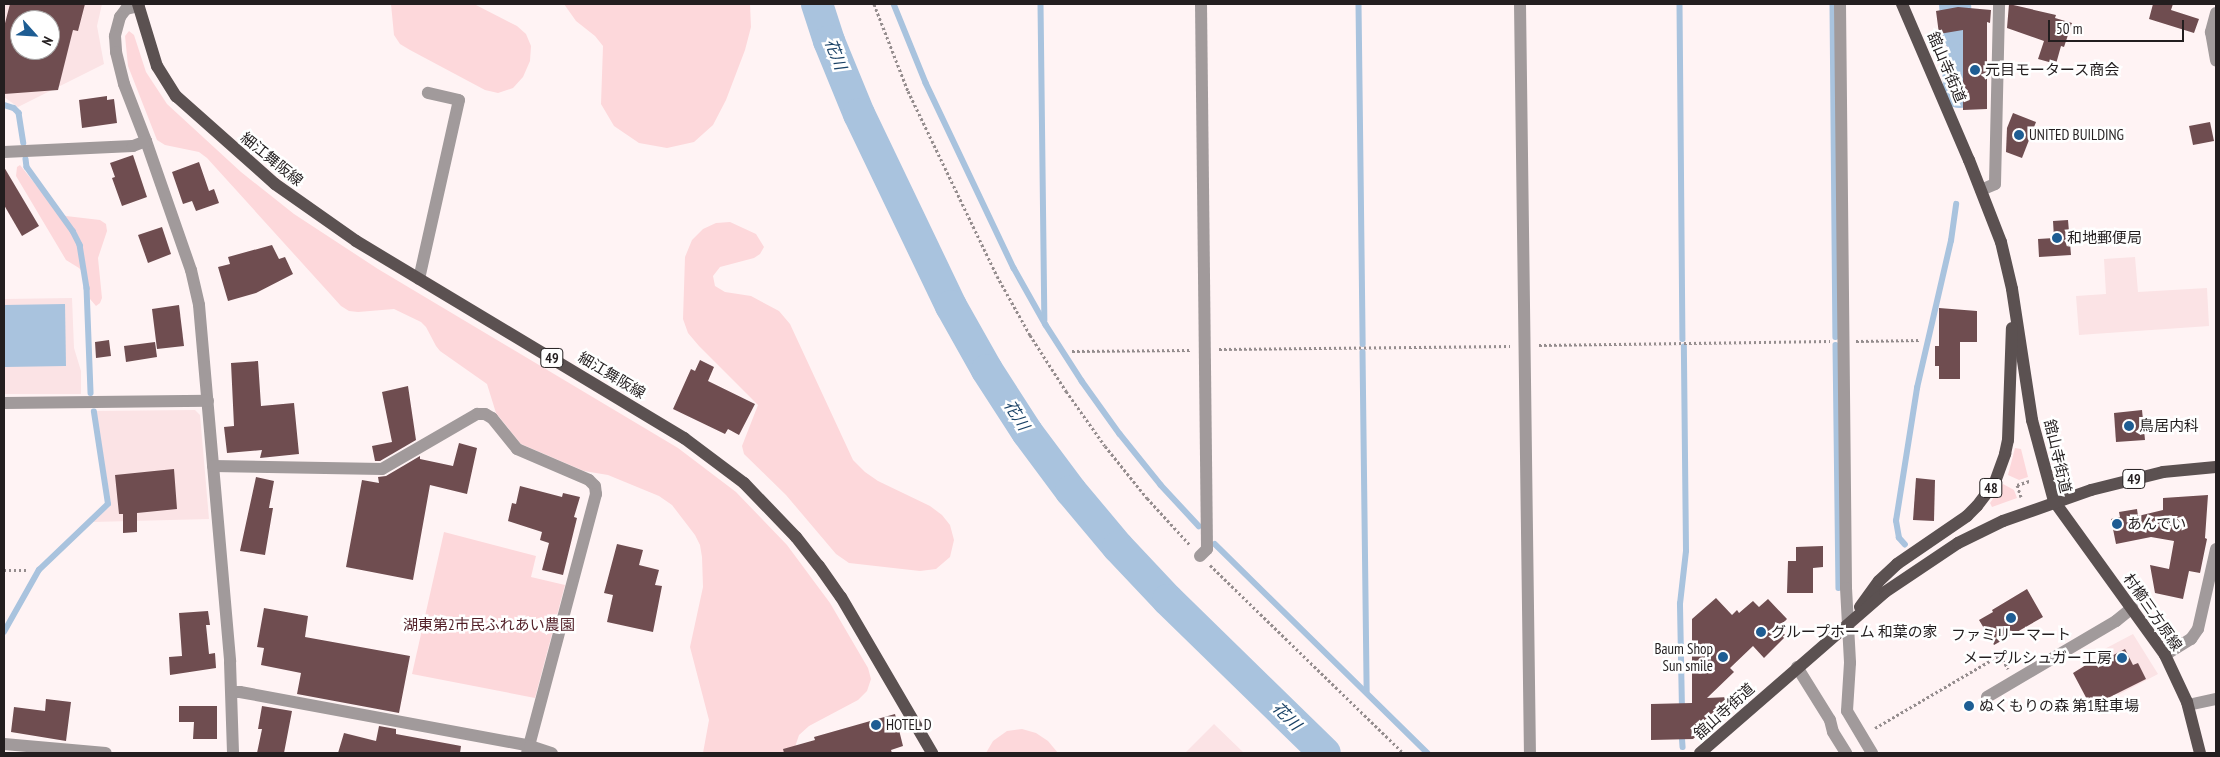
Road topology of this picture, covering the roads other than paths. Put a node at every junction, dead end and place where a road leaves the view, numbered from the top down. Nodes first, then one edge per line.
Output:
1 (1201, 4) edge
2 (1520, 4) edge
3 (1840, 4) edge
4 (1902, 4) edge
5 (1999, 4) edge
6 (139, 5) edge
7 (2216, 13) edge
8 (2216, 61) edge
9 (428, 93) dead end
10 (146, 141) junction
11 (4, 152) edge
12 (1981, 190) junction
13 (419, 279) junction
14 (2013, 292) junction
15 (208, 401) junction
16 (4, 403) edge
17 (213, 466) junction
18 (2216, 467) edge
19 (2054, 501) junction
20 (2216, 549) edge
21 (1200, 556) road end
22 (2132, 608) junction
23 (1848, 623) junction
24 (2165, 655) junction
25 (1797, 667) junction
26 (232, 692) junction
27 (1986, 697) dead end
28 (2216, 699) edge
29 (2188, 705) junction
30 (4, 744) edge
31 (528, 750) edge
32 (106, 753) edge
33 (233, 753) edge
34 (552, 753) edge
35 (932, 753) edge
36 (1530, 753) edge
37 (1700, 753) edge
38 (1846, 753) edge
39 (1872, 753) edge
40 (2200, 753) edge

1 - 21 street
2 - 36 street
3 - 23 street
4 - 12 main road, 舘山寺街道 / 48
5 - 12 street
6 - 10 street
6 - 13 main road, 細江舞阪線 / 49
7 - 8 street
9 - 13 street
10 - 11 street
10 - 15 street
12 - 14 main road, 舘山寺街道 / 48
13 - 35 main road, 細江舞阪線 / 49
14 - 19 main road, 舘山寺街道 / 48
14 - 23 main road, 48
15 - 16 street
15 - 17 street
17 - 26 street
17 - 31 street
18 - 19 main road, 49
19 - 22 main road, 村櫛三方原線
19 - 23 main road, 舘山寺街道 / 48
20 - 24 street
22 - 24 main road, 村櫛三方原線
22 - 27 street
23 - 25 main road, 舘山寺街道 / 48
23 - 39 street
24 - 29 main road, 村櫛三方原線
25 - 37 main road, 舘山寺街道 / 48
25 - 38 street
26 - 31 street
26 - 33 street
28 - 29 street
29 - 40 main road, 村櫛三方原線
30 - 32 street
31 - 34 street

